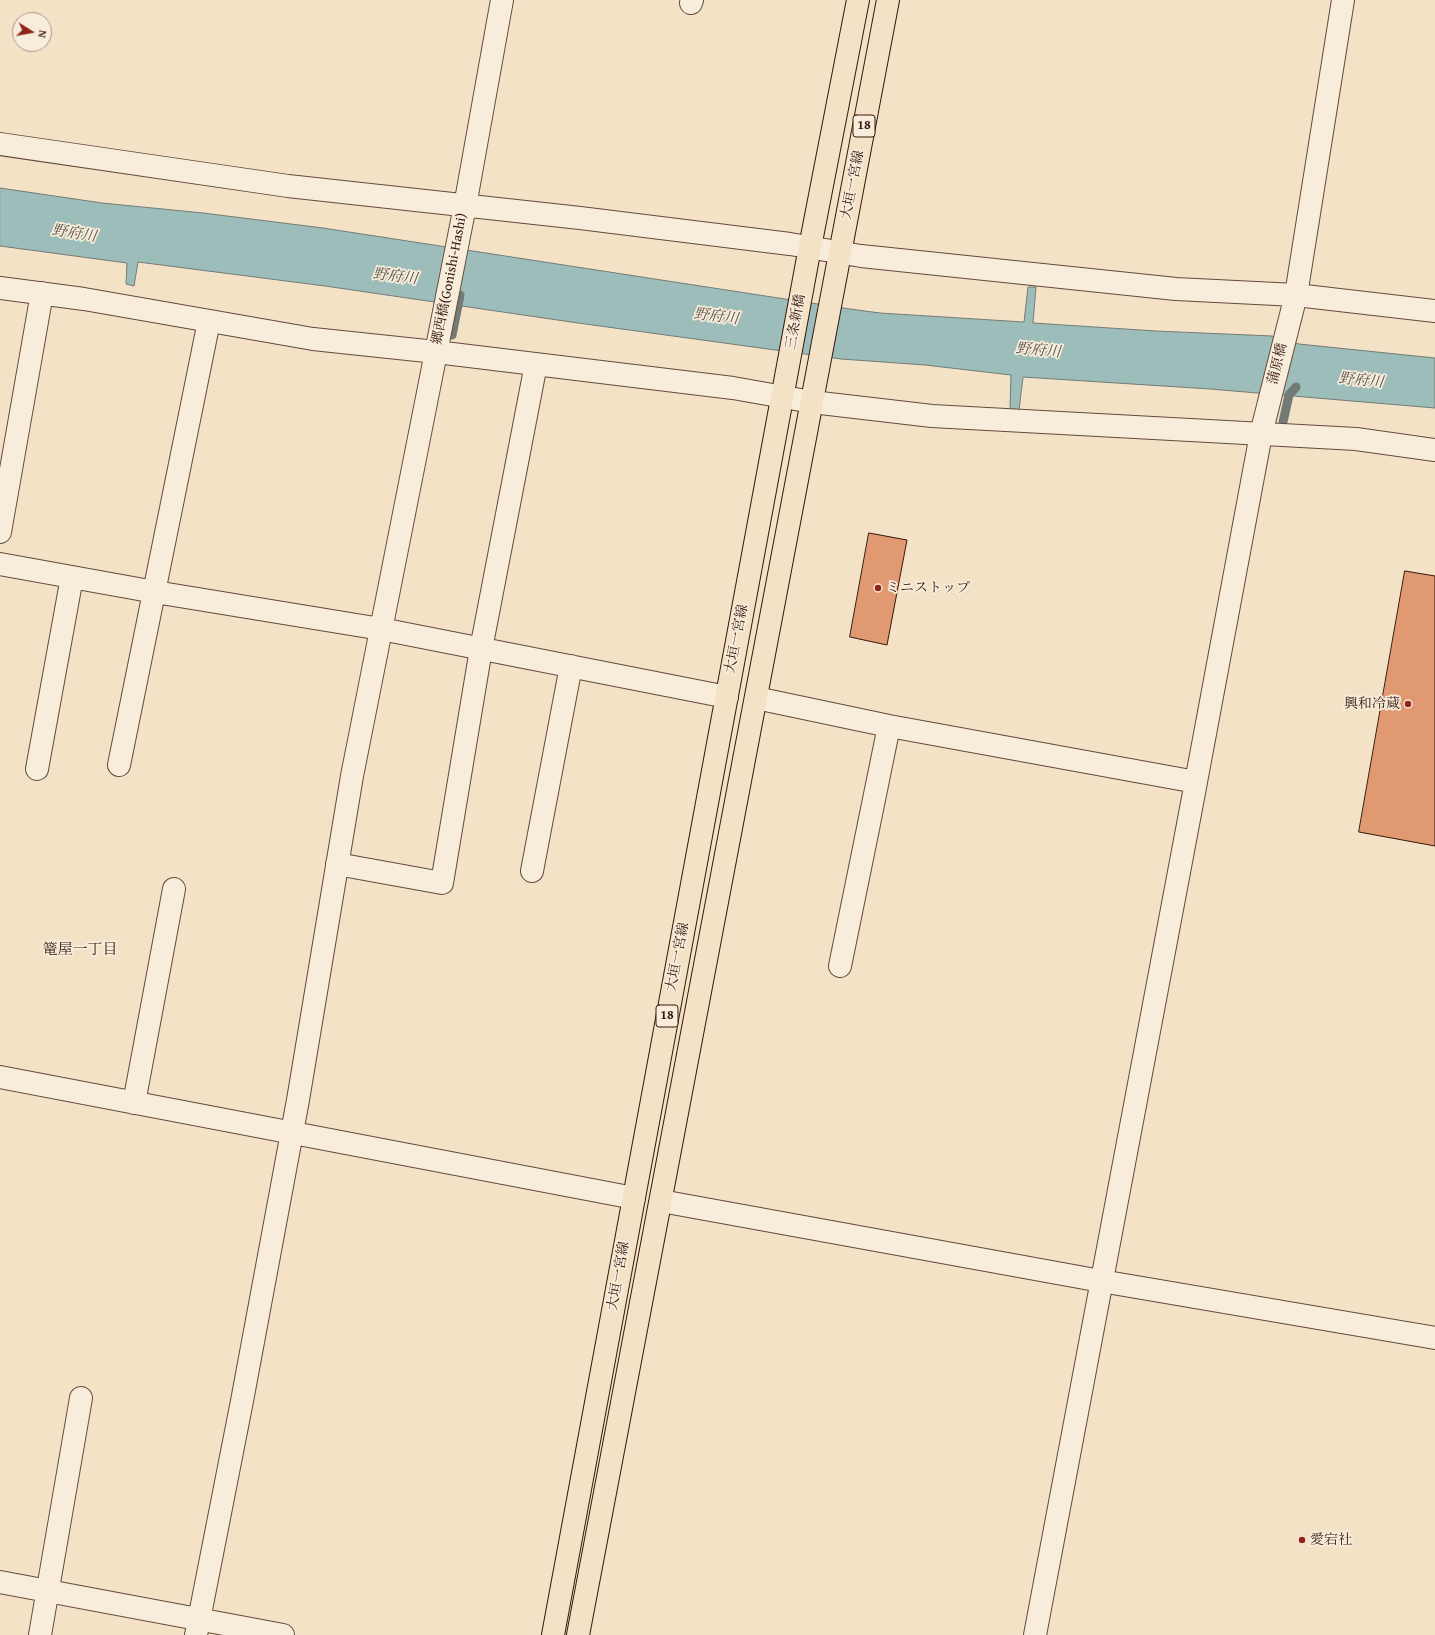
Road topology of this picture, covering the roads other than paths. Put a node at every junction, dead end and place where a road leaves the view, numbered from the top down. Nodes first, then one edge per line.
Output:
1 (502, 0) edge
2 (858, 0) edge
3 (888, 0) edge
4 (1343, 0) edge
5 (0, 144) edge
6 (465, 206) junction
7 (810, 247) junction
8 (841, 253) junction
9 (0, 288) edge
10 (42, 293) junction
11 (1296, 295) junction
12 (1435, 311) edge
13 (209, 321) junction
14 (436, 352) junction
15 (536, 364) junction
16 (782, 397) junction
17 (812, 402) junction
18 (1260, 434) junction
19 (1435, 450) edge
20 (0, 532) edge
21 (0, 564) edge
22 (72, 577) junction
23 (155, 592) junction
24 (381, 629) junction
25 (481, 648) junction
26 (572, 666) junction
27 (726, 698) junction
28 (756, 698) junction
29 (889, 726) junction
30 (119, 765) dead end
31 (37, 769) dead end
32 (1196, 782) junction
33 (337, 864) junction
34 (532, 871) dead end
35 (174, 889) dead end
36 (840, 966) dead end
37 (0, 1077) edge
38 (134, 1103) junction
39 (291, 1133) junction
40 (634, 1198) junction
41 (661, 1201) junction
42 (1101, 1281) junction
43 (1435, 1338) edge
44 (82, 1398) dead end
45 (0, 1582) edge
46 (48, 1591) junction
47 (197, 1627) edge
48 (40, 1635) edge
49 (283, 1635) edge
50 (553, 1635) edge
51 (578, 1635) edge
52 (1035, 1635) edge

1 - 6 street, 郷西橋(Gonishi-Hashi)
2 - 7 main road, 18
3 - 8 main road, 大垣一宮線 / 18
4 - 11 street, 蒲原橋
5 - 6 street
6 - 7 street
6 - 14 street, 郷西橋(Gonishi-Hashi)
7 - 8 street
7 - 16 main road, 三条新橋 / 18
8 - 11 street
8 - 17 main road, 18
9 - 10 street
10 - 13 street
10 - 20 street
11 - 12 street
11 - 18 street, 蒲原橋
13 - 14 street
13 - 23 street
14 - 15 street
14 - 24 street, 郷西橋(Gonishi-Hashi)
15 - 16 street
15 - 25 street
16 - 17 street
16 - 27 main road, 大垣一宮線 / 18
17 - 18 street
17 - 28 main road, 大垣一宮線 / 18
18 - 19 street
18 - 32 street, 蒲原橋
21 - 22 street
22 - 23 street
22 - 31 street
23 - 24 street
23 - 30 street
24 - 25 street
24 - 33 street, 郷西橋(Gonishi-Hashi)
25 - 26 street
25 - 33 street
26 - 27 street
26 - 34 street
27 - 40 main road, 大垣一宮線 / 18
28 - 29 street
28 - 41 main road, 大垣一宮線 / 18
29 - 32 street
29 - 36 street
32 - 42 street, 蒲原橋
33 - 39 street, 郷西橋(Gonishi-Hashi)
35 - 38 street
37 - 38 street
38 - 39 street
39 - 40 street
39 - 47 street, 郷西橋(Gonishi-Hashi)
40 - 50 main road, 大垣一宮線 / 18
41 - 42 street
41 - 51 main road, 大垣一宮線 / 18
42 - 43 street
42 - 52 street, 蒲原橋
44 - 46 street
45 - 46 street
46 - 47 street
46 - 48 street
47 - 49 street

